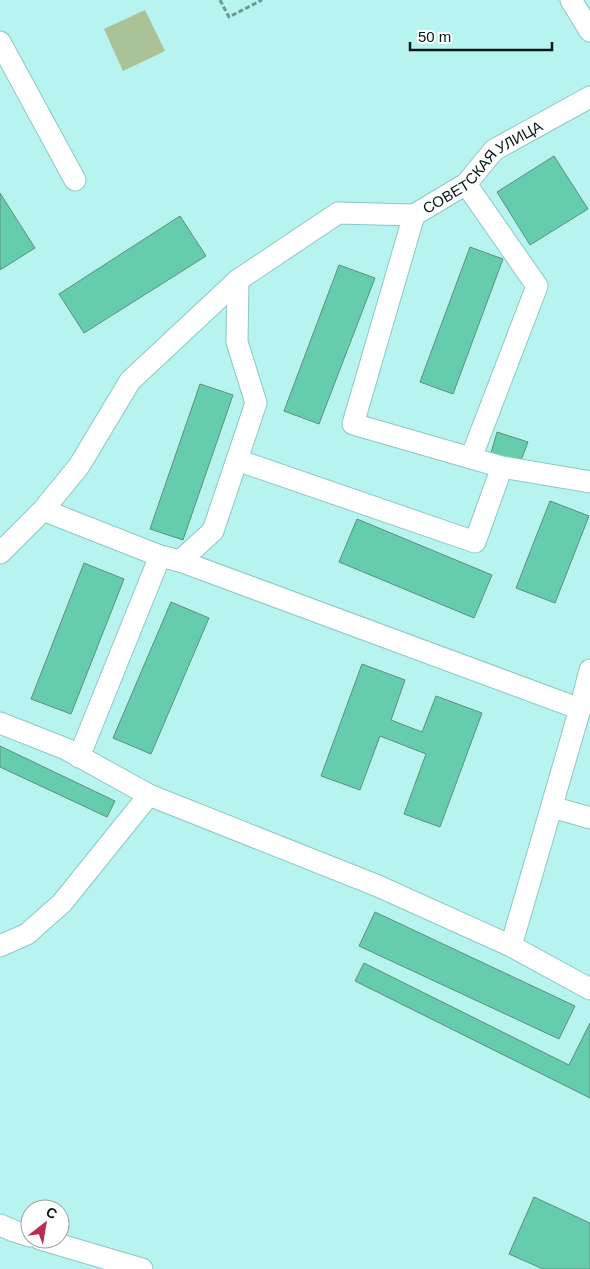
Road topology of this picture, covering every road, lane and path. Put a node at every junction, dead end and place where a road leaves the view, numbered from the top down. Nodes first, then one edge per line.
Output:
1 (220, 0) edge
2 (262, 0) edge
3 (571, 0) edge
4 (590, 31) edge
5 (0, 42) edge
6 (590, 97) edge
7 (75, 180) dead end
8 (466, 184) junction
9 (414, 215) junction
10 (238, 280) junction
11 (470, 458) junction
12 (237, 460) junction
13 (502, 467) junction
14 (590, 482) edge
15 (43, 510) junction
16 (0, 553) edge
17 (170, 559) junction
18 (590, 670) edge
19 (580, 709) junction
20 (0, 722) edge
21 (79, 757) junction
22 (149, 795) junction
23 (552, 807) junction
24 (590, 818) edge
25 (0, 946) edge
26 (511, 946) junction
27 (590, 989) edge
28 (0, 1225) edge
29 (20, 1234) edge
30 (70, 1248) edge
31 (142, 1269) edge

1 - 2 path
3 - 4 street
5 - 7 street
6 - 8 street, СОВЕТСКАЯ УЛИЦА
8 - 9 street, СОВЕТСКАЯ УЛИЦА
8 - 11 street
9 - 10 street, СОВЕТСКАЯ УЛИЦА
9 - 11 street
10 - 12 street
10 - 15 street, СОВЕТСКАЯ УЛИЦА
11 - 13 street
12 - 13 street
12 - 17 street
13 - 14 street
15 - 16 street, СОВЕТСКАЯ УЛИЦА
15 - 17 street
17 - 19 street
17 - 21 street
18 - 19 street
19 - 23 street
20 - 21 street
21 - 22 street
22 - 25 street
22 - 26 street
23 - 24 street
23 - 26 street
26 - 27 street
28 - 29 street
30 - 31 street

